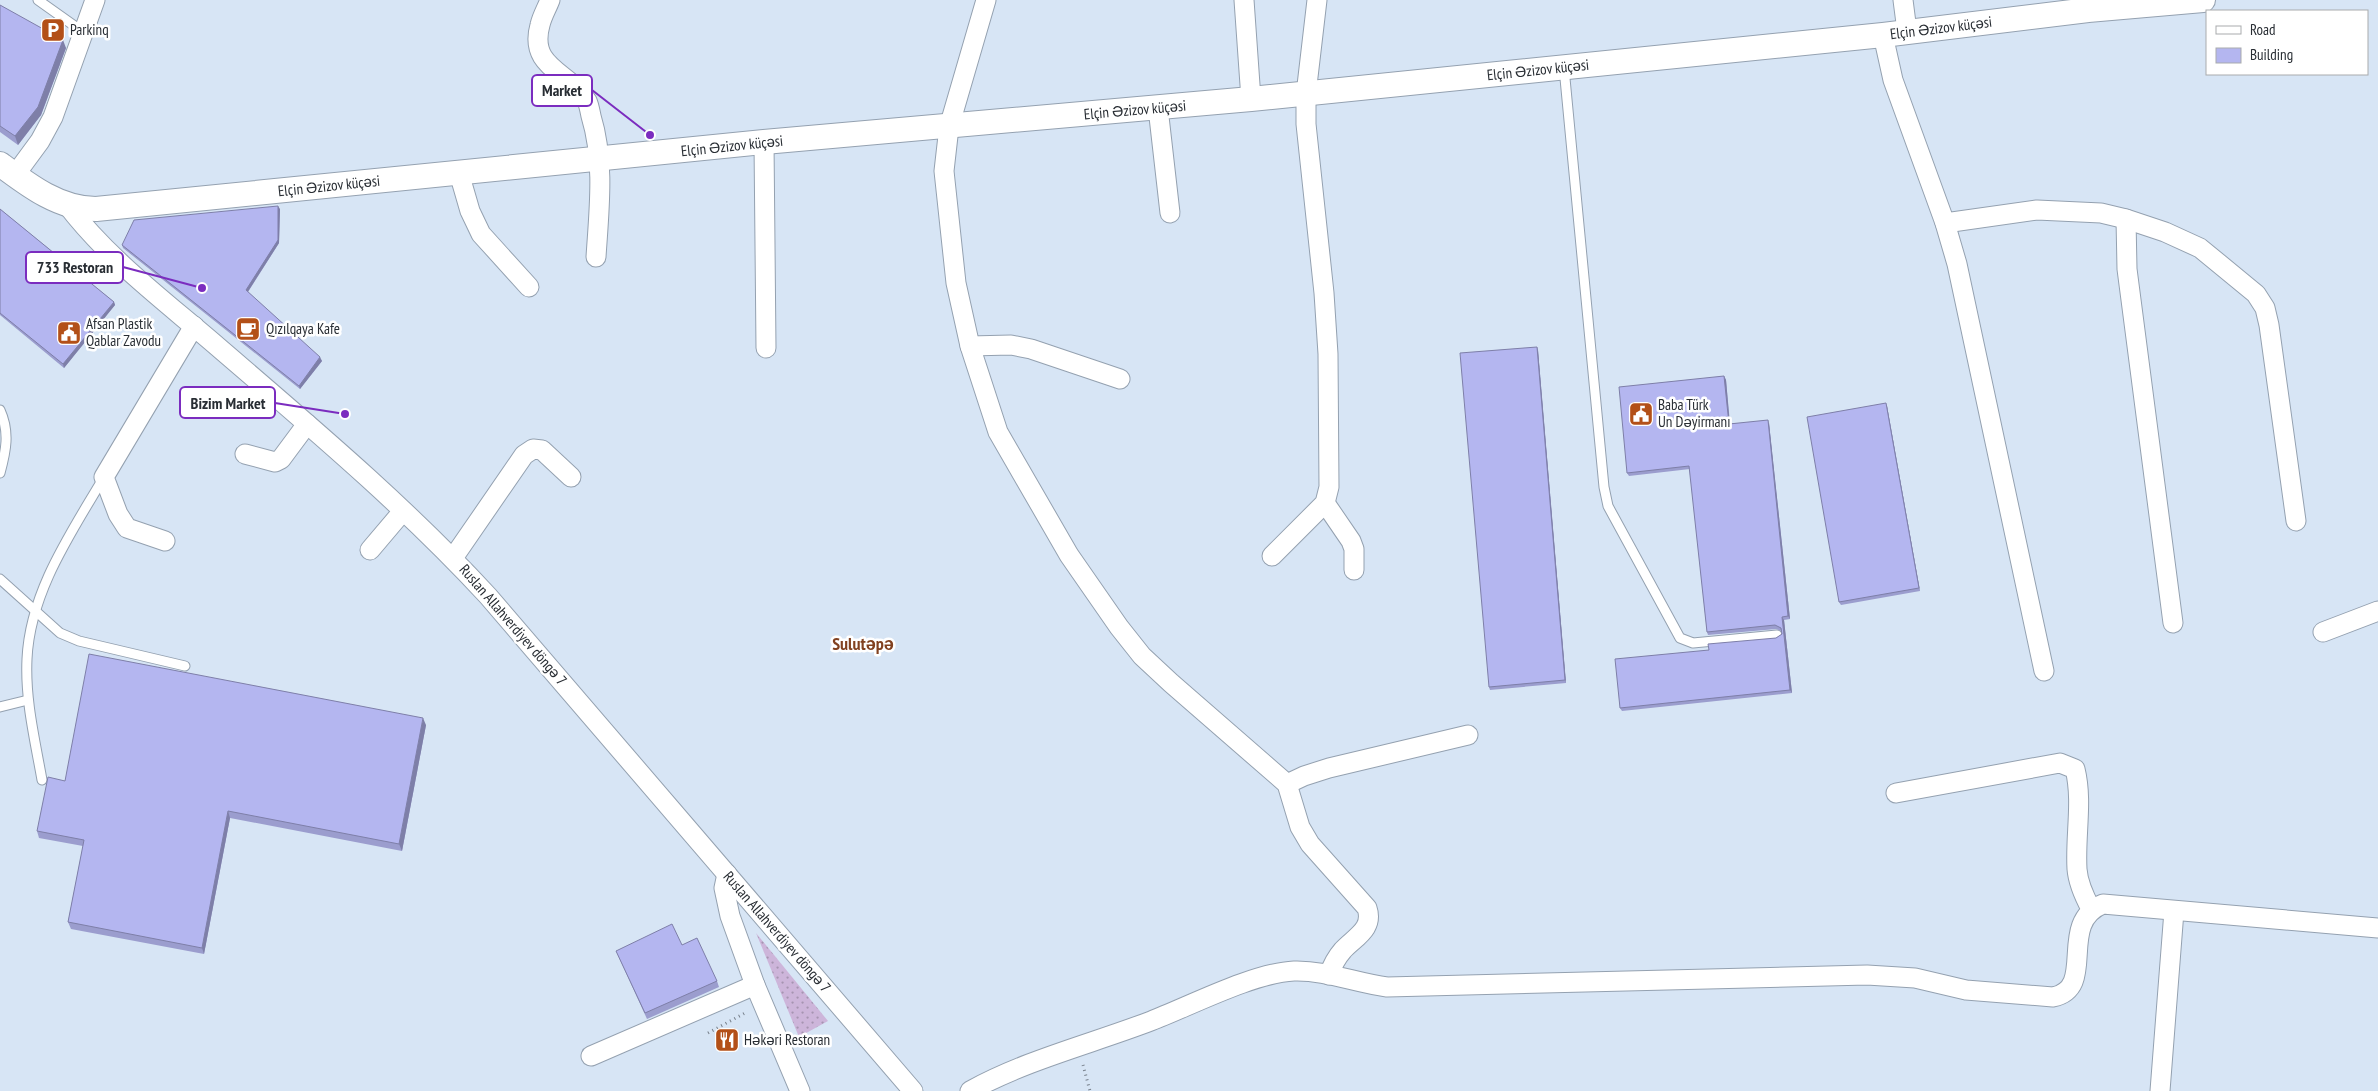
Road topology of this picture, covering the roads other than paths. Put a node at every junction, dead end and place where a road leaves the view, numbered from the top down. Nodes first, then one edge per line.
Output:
1 (38, 0) edge
2 (95, 0) edge
3 (550, 0) edge
4 (986, 0) edge
5 (1244, 0) edge
6 (1317, 0) edge
7 (1903, 0) edge
8 (2204, 0) edge
9 (2087, 5) edge
10 (1908, 31) junction
11 (84, 32) junction
12 (1883, 34) junction
13 (1564, 67) junction
14 (1306, 94) junction
15 (1251, 99) junction
16 (1158, 108) junction
17 (949, 127) junction
18 (764, 142) junction
19 (600, 159) junction
20 (8, 170) edge
21 (459, 174) junction
22 (66, 205) junction
23 (1170, 213) dead end
24 (2126, 219) junction
25 (1945, 223) junction
26 (596, 257) dead end
27 (528, 287) dead end
28 (194, 326) junction
29 (970, 346) junction
30 (766, 348) dead end
31 (1120, 379) dead end
32 (0, 410) edge
33 (307, 424) junction
34 (245, 454) dead end
35 (0, 473) edge
36 (104, 477) junction
37 (571, 477) dead end
38 (1325, 503) junction
39 (403, 511) junction
40 (2296, 521) dead end
41 (165, 542) dead end
42 (370, 550) dead end
43 (1272, 556) dead end
44 (453, 558) junction
45 (1354, 570) dead end
46 (0, 579) edge
47 (35, 611) junction
48 (2378, 611) edge
49 (2173, 623) dead end
50 (2323, 632) dead end
51 (1777, 635) edge
52 (185, 666) dead end
53 (2044, 671) dead end
54 (28, 700) junction
55 (0, 707) edge
56 (1468, 735) dead end
57 (42, 780) dead end
58 (1287, 784) junction
59 (1896, 793) dead end
60 (727, 874) junction
61 (2091, 909) junction
62 (2174, 911) junction
63 (2378, 928) edge
64 (1329, 975) junction
65 (755, 986) junction
66 (591, 1056) dead end
67 (908, 1090) edge
68 (800, 1091) edge
69 (970, 1091) edge
70 (2160, 1091) edge

1 - 11 lane
2 - 11 street
3 - 19 street
4 - 17 street
5 - 15 street
6 - 14 street
7 - 10 street
8 - 9 street, Elçin Əzizov küçəsi
9 - 10 street, Elçin Əzizov küçəsi
10 - 12 street, Elçin Əzizov küçəsi
11 - 20 street
12 - 13 street, Elçin Əzizov küçəsi
12 - 25 street
13 - 14 street, Elçin Əzizov küçəsi
13 - 51 lane
14 - 15 street, Elçin Əzizov küçəsi
14 - 38 street
15 - 16 street, Elçin Əzizov küçəsi
16 - 17 street, Elçin Əzizov küçəsi
16 - 23 street
17 - 18 street, Elçin Əzizov küçəsi
17 - 29 street
18 - 19 street, Elçin Əzizov küçəsi
18 - 30 street
19 - 21 street, Elçin Əzizov küçəsi
19 - 26 street
20 - 22 street
21 - 22 street, Elçin Əzizov küçəsi
21 - 27 street
22 - 28 street, Ruslan Allahverdiyev döngə 7
24 - 25 street
24 - 40 street
24 - 49 street
25 - 53 street
28 - 33 street, Ruslan Allahverdiyev döngə 7
28 - 36 street
29 - 31 street
29 - 58 street
32 - 35 lane
33 - 34 street
33 - 39 street, Ruslan Allahverdiyev döngə 7
36 - 41 street
36 - 47 lane
37 - 44 street
38 - 43 street
38 - 45 street
39 - 42 street
39 - 44 street, Ruslan Allahverdiyev döngə 7
44 - 60 street, Ruslan Allahverdiyev döngə 7
46 - 47 lane
47 - 52 lane
47 - 54 lane
48 - 50 street
54 - 55 lane
54 - 57 lane
56 - 58 street
58 - 64 street
59 - 61 street
60 - 65 street
60 - 67 street, Ruslan Allahverdiyev döngə 7
61 - 62 street
61 - 64 street
62 - 63 street
62 - 70 street
64 - 69 street
65 - 66 street
65 - 68 street

